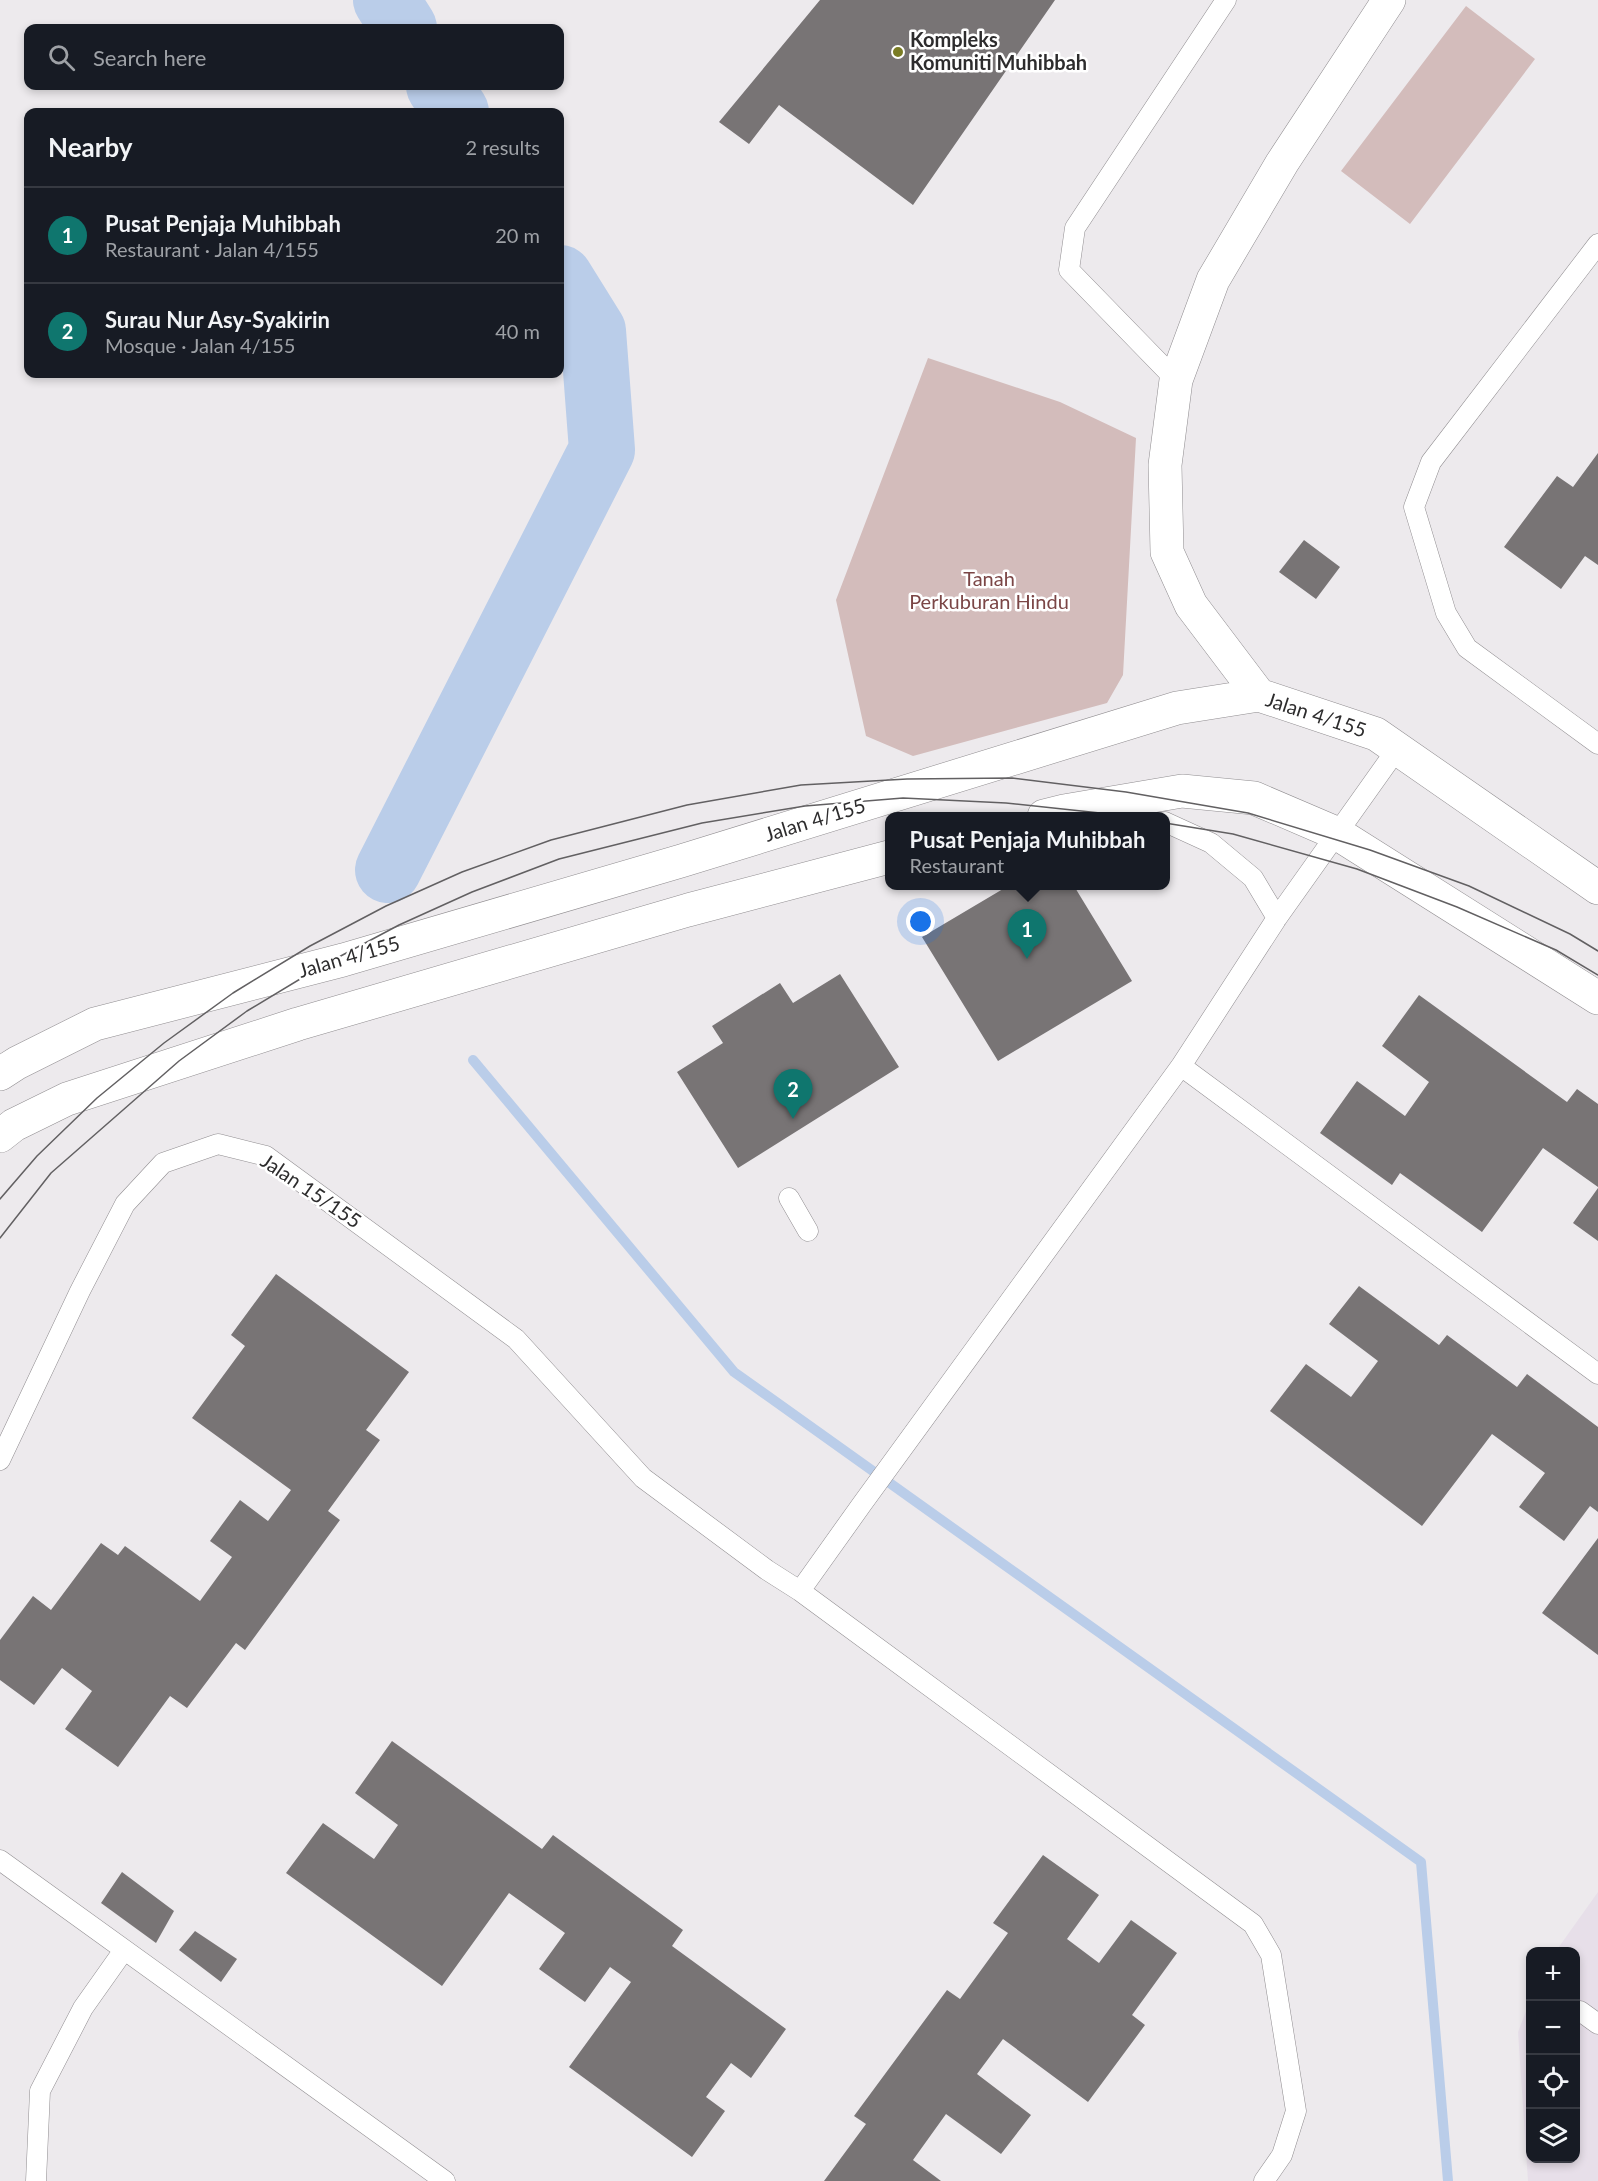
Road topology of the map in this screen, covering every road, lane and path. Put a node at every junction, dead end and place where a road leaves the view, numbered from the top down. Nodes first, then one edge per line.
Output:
1 (1226, 0) edge
2 (1389, 0) edge
3 (1598, 244) edge
4 (1176, 380) junction
5 (1259, 695) junction
6 (1598, 744) edge
7 (1397, 749) junction
8 (1065, 812) edge
9 (1170, 824) edge
10 (1338, 834) junction
11 (885, 858) edge
12 (1598, 888) edge
13 (1277, 918) junction
14 (1598, 998) edge
15 (1181, 1066) junction
16 (0, 1074) edge
17 (0, 1136) edge
18 (789, 1198) dead end
19 (808, 1231) dead end
20 (1598, 1374) edge
21 (0, 1460) edge
22 (800, 1591) junction
23 (0, 1860) edge
24 (124, 1950) junction
25 (1580, 2011) dead end
26 (1598, 2024) edge
27 (36, 2181) edge
28 (445, 2181) edge
29 (1264, 2181) edge

1 - 4 lane
2 - 4 street
3 - 6 lane
4 - 5 street
5 - 7 street, Jalan 4/155
5 - 16 street, Jalan 4/155
7 - 10 lane
7 - 12 street, Jalan 4/155
8 - 10 street
9 - 13 lane
10 - 13 lane
10 - 14 street
11 - 17 street
13 - 15 lane
15 - 20 lane
15 - 22 lane
18 - 19 lane
21 - 22 lane, Jalan 15/155
22 - 29 lane, Jalan 15/155
23 - 24 lane
24 - 27 lane
24 - 28 lane
25 - 26 lane

